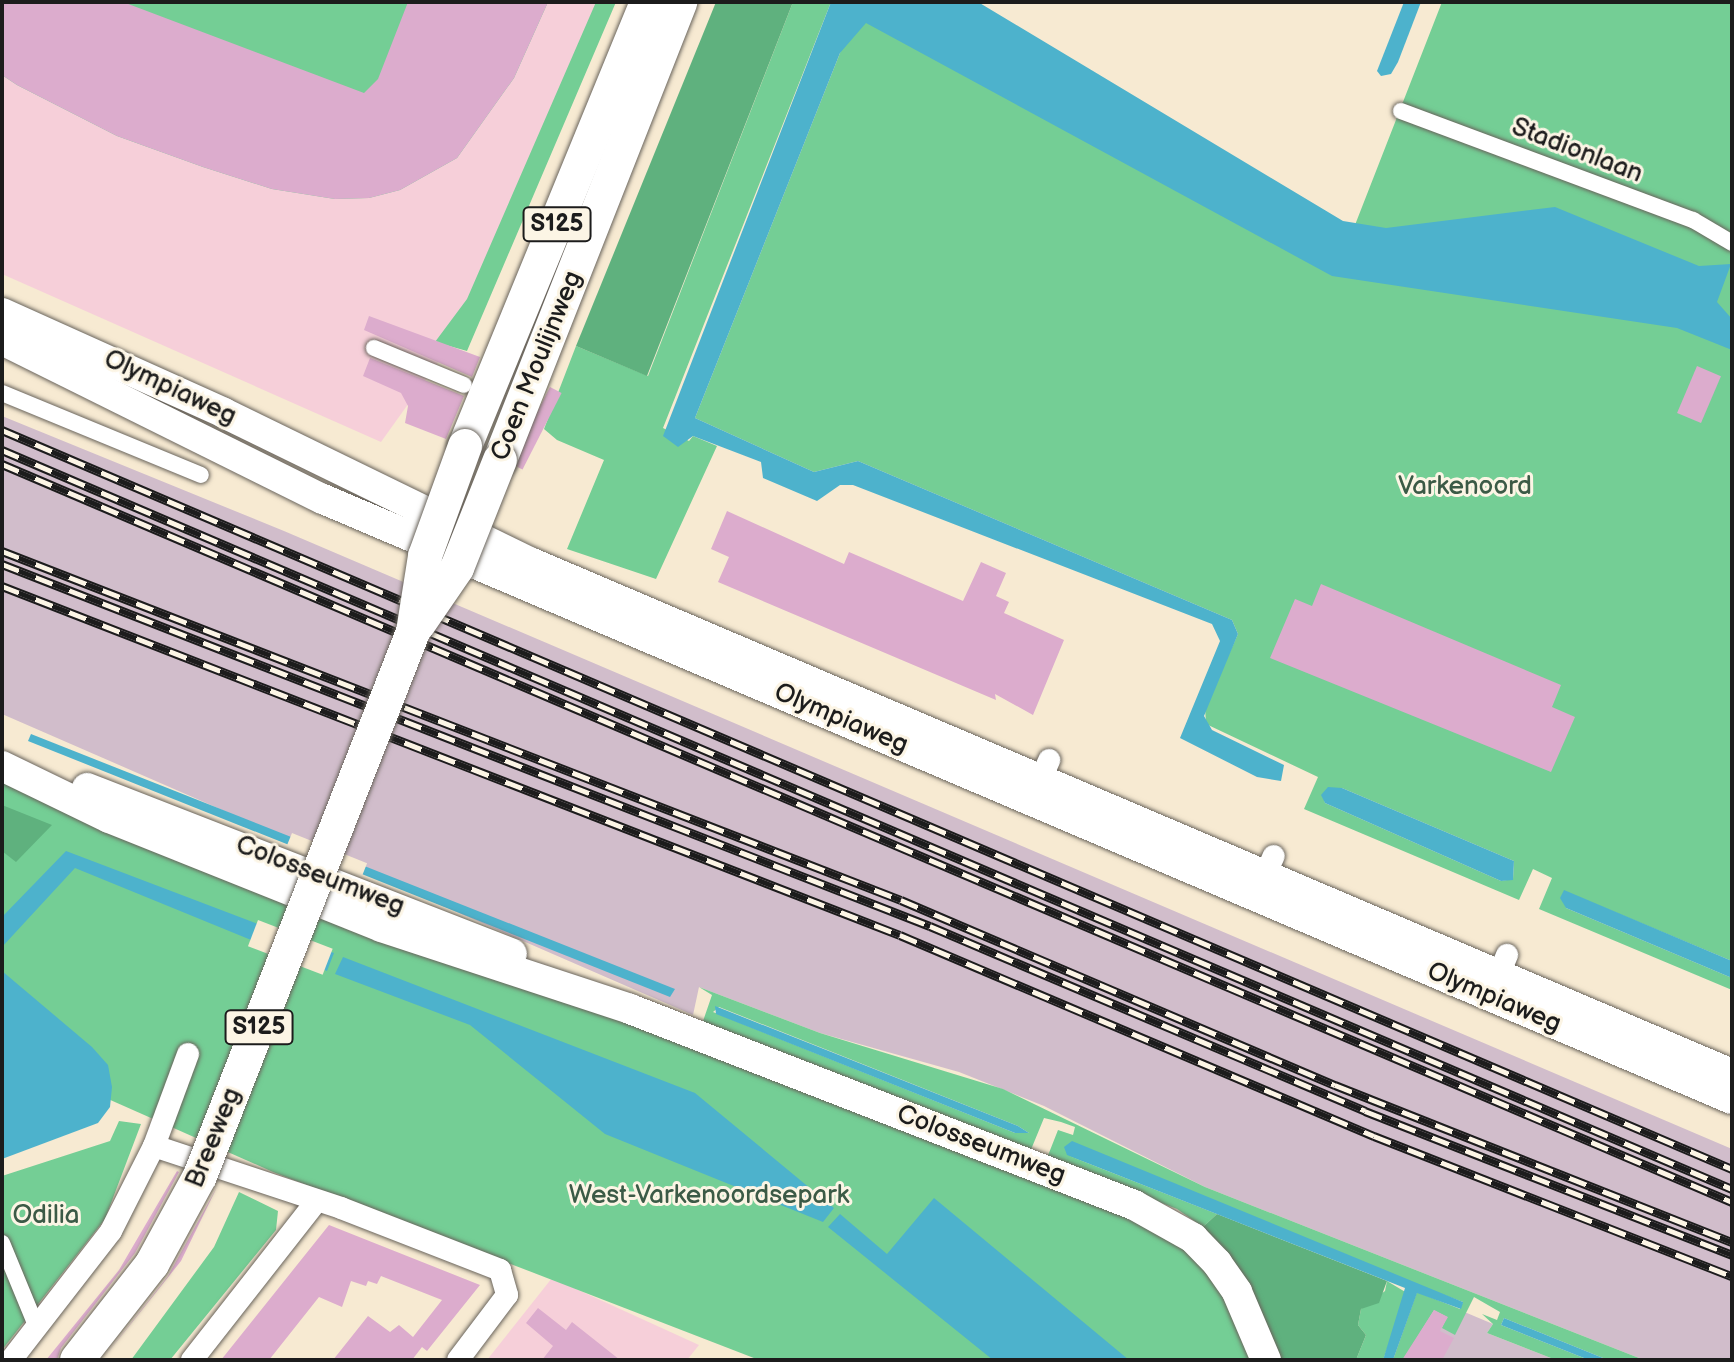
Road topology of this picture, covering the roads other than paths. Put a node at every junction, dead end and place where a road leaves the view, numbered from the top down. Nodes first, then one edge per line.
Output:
1 (647, 2) edge
2 (680, 2) edge
3 (1401, 111) dead end
4 (1732, 243) edge
5 (3, 324) edge
6 (374, 348) dead end
7 (464, 385) dead end
8 (2, 393) edge
9 (337, 469) junction
10 (201, 475) dead end
11 (323, 499) junction
12 (659, 618) junction
13 (413, 632) junction
14 (398, 671) joint
15 (2, 764) edge
16 (1498, 975) junction
17 (188, 1054) dead end
18 (1732, 1074) edge
19 (1732, 1099) edge
20 (154, 1146) junction
21 (316, 1202) junction
22 (2, 1243) edge
23 (37, 1328) junction
24 (11, 1360) edge
25 (77, 1360) edge
26 (192, 1360) edge
27 (458, 1360) edge
28 (1266, 1360) edge

1 - 13 main road, Coen Moulijnweg / S125, bridge
2 - 13 main road, Coen Moulijnweg / S125, bridge
3 - 4 street, Stadionlaan
5 - 9 main road, Olympiaweg
5 - 11 main road, Olympiaweg
6 - 7 street
8 - 10 street
9 - 11 main road
9 - 12 main road, Olympiaweg
11 - 12 main road, Olympiaweg
12 - 16 main road, Olympiaweg
13 - 14 main road, Coen Moulijnweg / S125, bridge
14 - 25 main road, Breeweg / S125, bridge
15 - 28 main road, Colosseumweg
16 - 18 main road, Olympiaweg
16 - 19 main road, Olympiaweg
17 - 20 street, Breeweg
20 - 21 street
20 - 23 street, Breeweg
21 - 26 street
21 - 27 street
22 - 23 street
23 - 24 street, Breeweg

